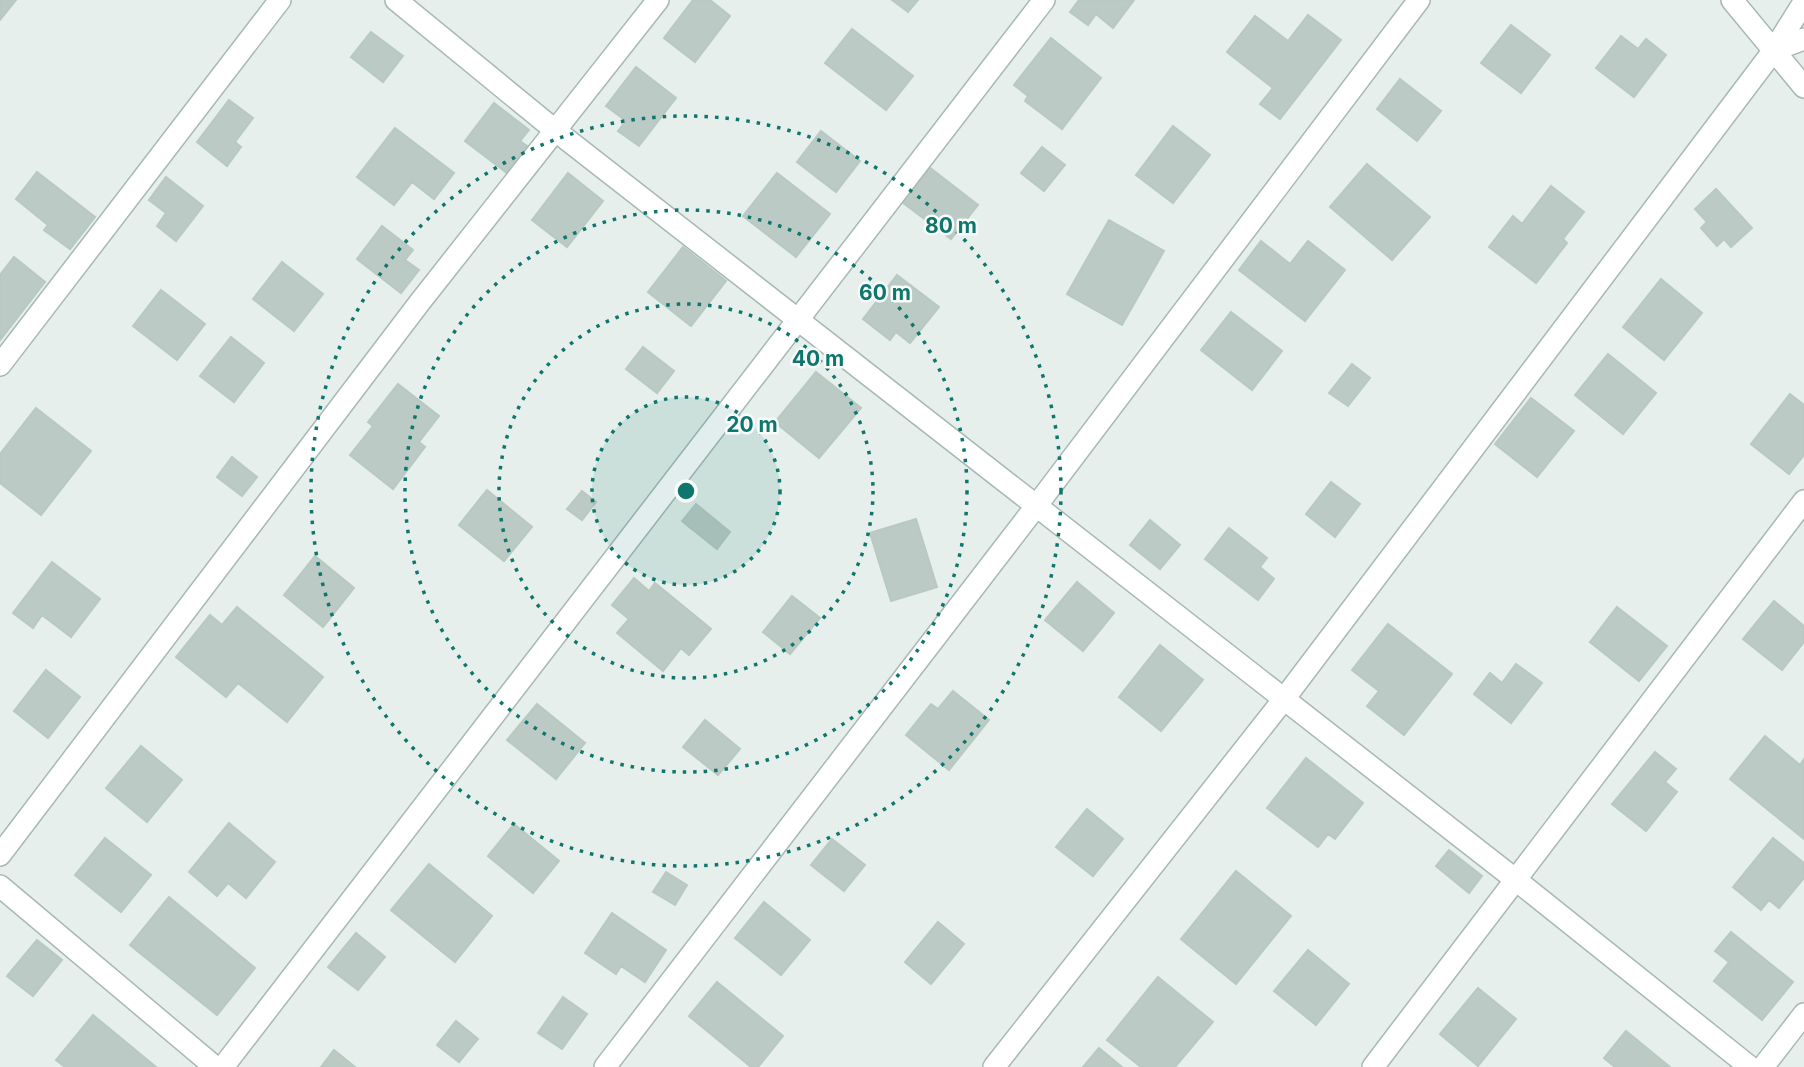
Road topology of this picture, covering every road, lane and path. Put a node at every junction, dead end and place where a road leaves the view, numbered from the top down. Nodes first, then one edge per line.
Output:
1 (281, 0) edge
2 (396, 0) edge
3 (658, 0) edge
4 (1044, 0) edge
5 (1419, 0) edge
6 (1732, 0) edge
7 (1804, 2) edge
8 (1804, 39) edge
9 (1774, 50) junction
10 (1804, 87) edge
11 (556, 131) junction
12 (796, 320) junction
13 (0, 365) edge
14 (1804, 501) edge
15 (1037, 505) junction
16 (1284, 699) junction
17 (0, 855) edge
18 (1516, 880) junction
19 (0, 886) edge
20 (1804, 1014) edge
21 (215, 1067) edge
22 (223, 1067) edge
23 (605, 1067) edge
24 (994, 1067) edge
25 (1373, 1067) edge
26 (1750, 1067) edge
27 (1763, 1067) edge

1 - 13 street
2 - 11 street
3 - 11 street
4 - 12 street
5 - 15 street
6 - 9 street
7 - 9 street
8 - 9 street
9 - 10 street
9 - 16 street
11 - 12 street
11 - 17 street
12 - 15 street
12 - 22 street
14 - 18 street
15 - 16 street
15 - 23 street
16 - 18 street
16 - 24 street
18 - 25 street
18 - 26 street
19 - 21 street
20 - 27 street

